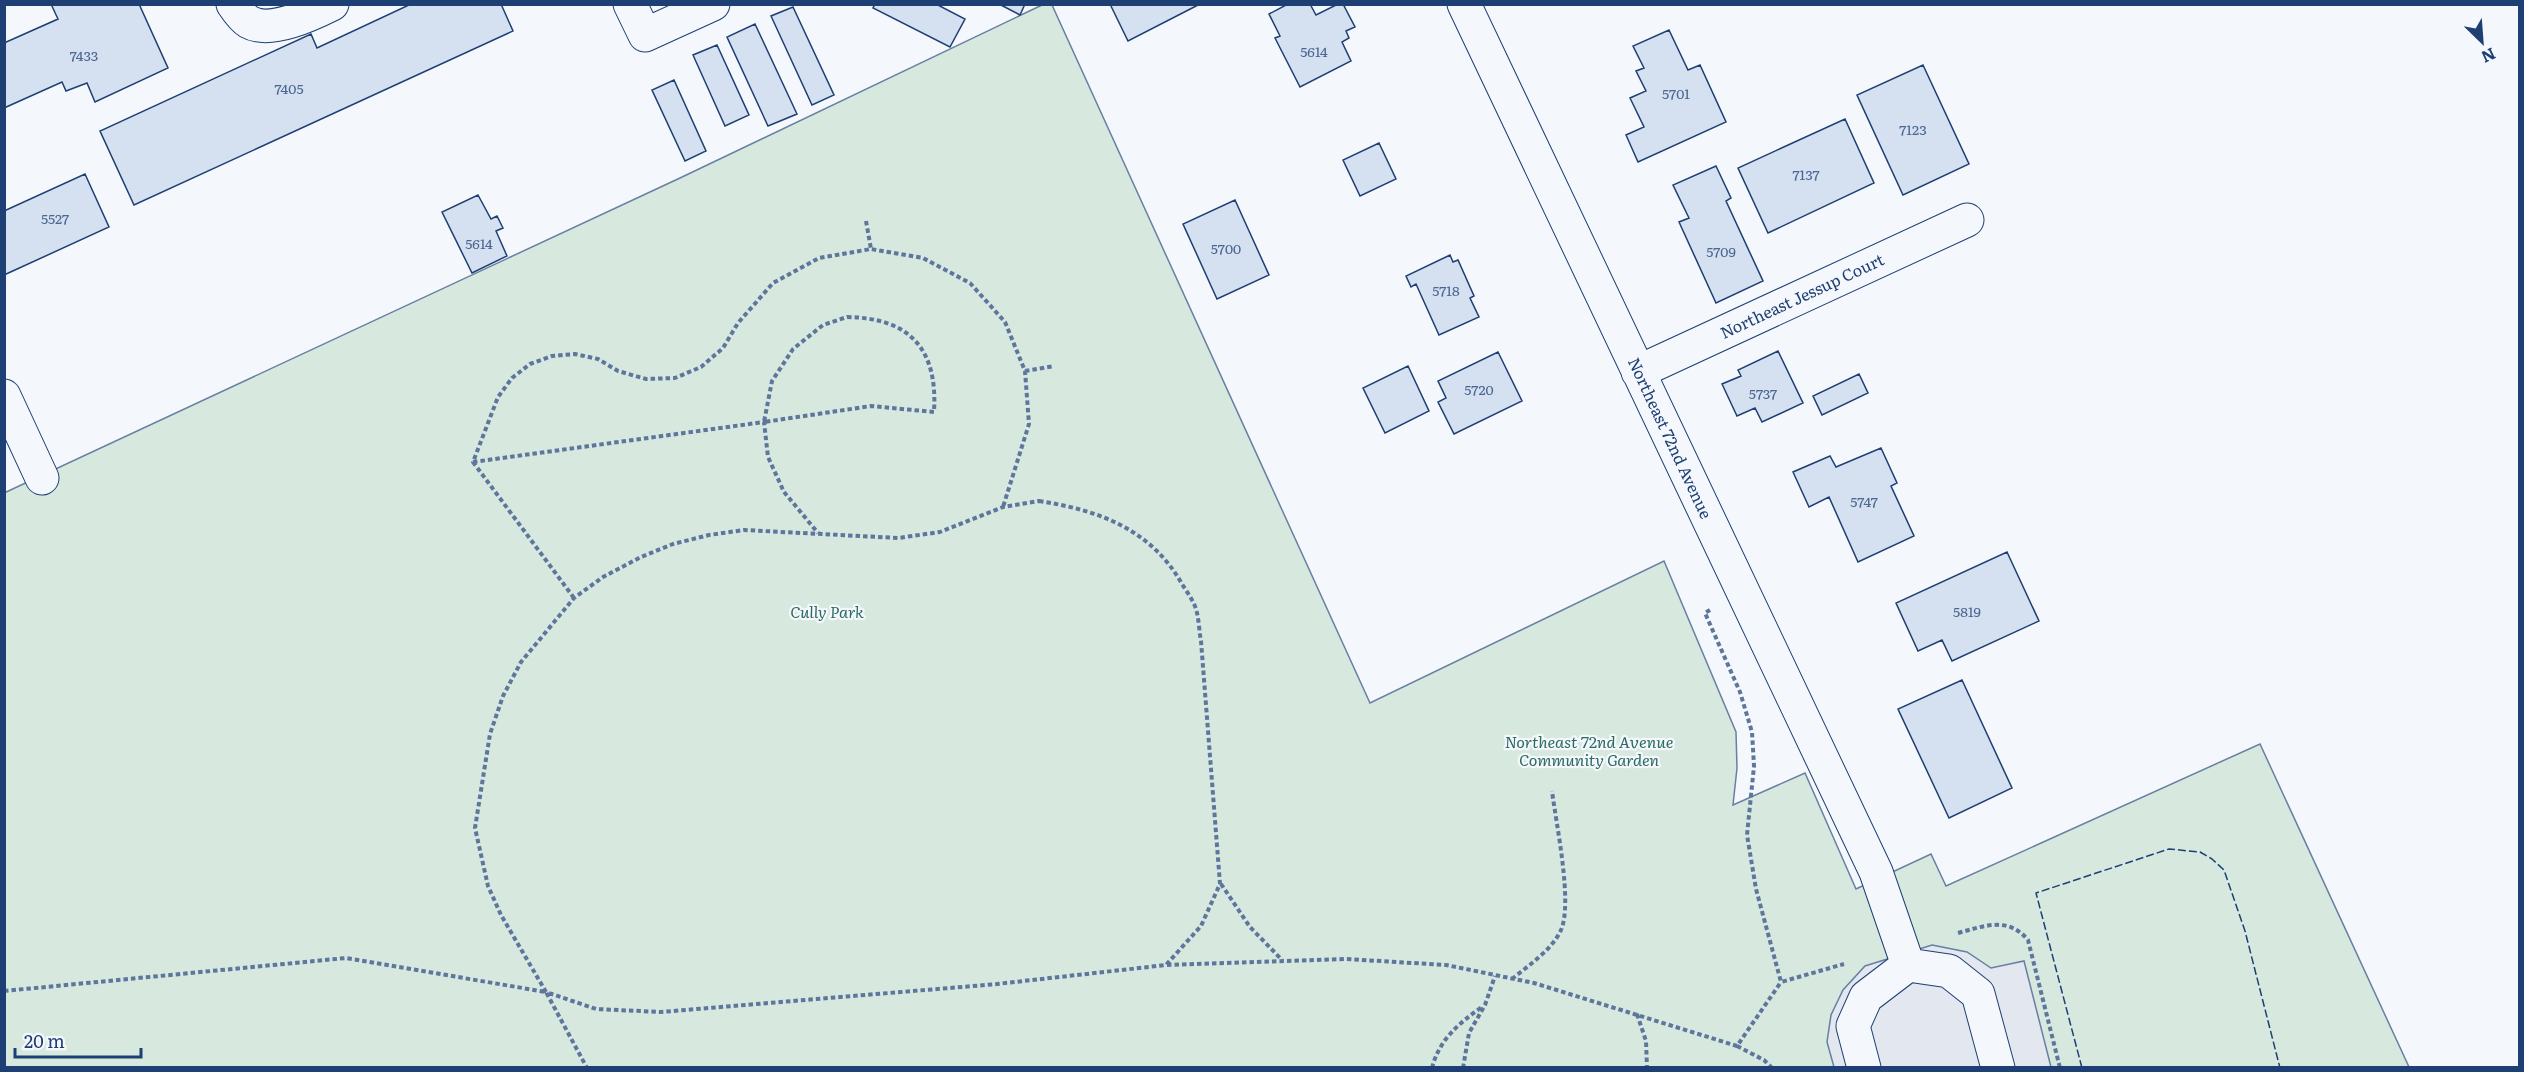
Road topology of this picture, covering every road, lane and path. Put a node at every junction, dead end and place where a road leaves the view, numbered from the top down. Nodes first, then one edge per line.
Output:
1 (233, 4) edge
2 (332, 4) edge
3 (630, 4) edge
4 (713, 4) edge
5 (1464, 4) edge
6 (866, 220) dead end
7 (1967, 220) dead end
8 (871, 249) junction
9 (1054, 366) dead end
10 (1025, 371) junction
11 (1638, 372) junction
12 (4, 396) edge
13 (764, 422) junction
14 (472, 462) junction
15 (42, 478) dead end
16 (1003, 507) junction
17 (818, 534) junction
18 (574, 598) junction
19 (1552, 791) dead end
20 (1220, 884) junction
21 (1282, 960) junction
22 (1166, 965) junction
23 (1908, 965) junction
24 (1495, 975) junction
25 (1512, 979) junction
26 (1780, 982) dead end
27 (4, 991) edge
28 (546, 992) junction
29 (1485, 1005) junction
30 (1636, 1013) junction
31 (1737, 1046) junction
32 (587, 1068) edge
33 (1432, 1068) edge
34 (1463, 1068) edge
35 (1647, 1068) edge
36 (1772, 1068) edge
37 (1864, 1068) edge
38 (1998, 1068) edge

1 - 2 street
3 - 4 street
5 - 11 street, Northeast 72nd Avenue
6 - 8 path
7 - 11 street, Northeast Jessup Court
8 - 10 path
8 - 14 path
9 - 10 path
10 - 16 path
11 - 23 street, Northeast 72nd Avenue
12 - 15 street
13 - 13 path
13 - 14 path
13 - 17 path
14 - 18 path
16 - 17 path
16 - 20 path
17 - 18 path
18 - 28 path
19 - 25 path
20 - 21 path
20 - 22 path
21 - 22 path
21 - 24 path
22 - 28 path
23 - 37 street
23 - 38 street
24 - 25 path
24 - 29 path
25 - 30 path
26 - 31 path
27 - 28 path
28 - 32 path
29 - 33 path
29 - 34 path
30 - 31 path
30 - 35 path
31 - 36 path

